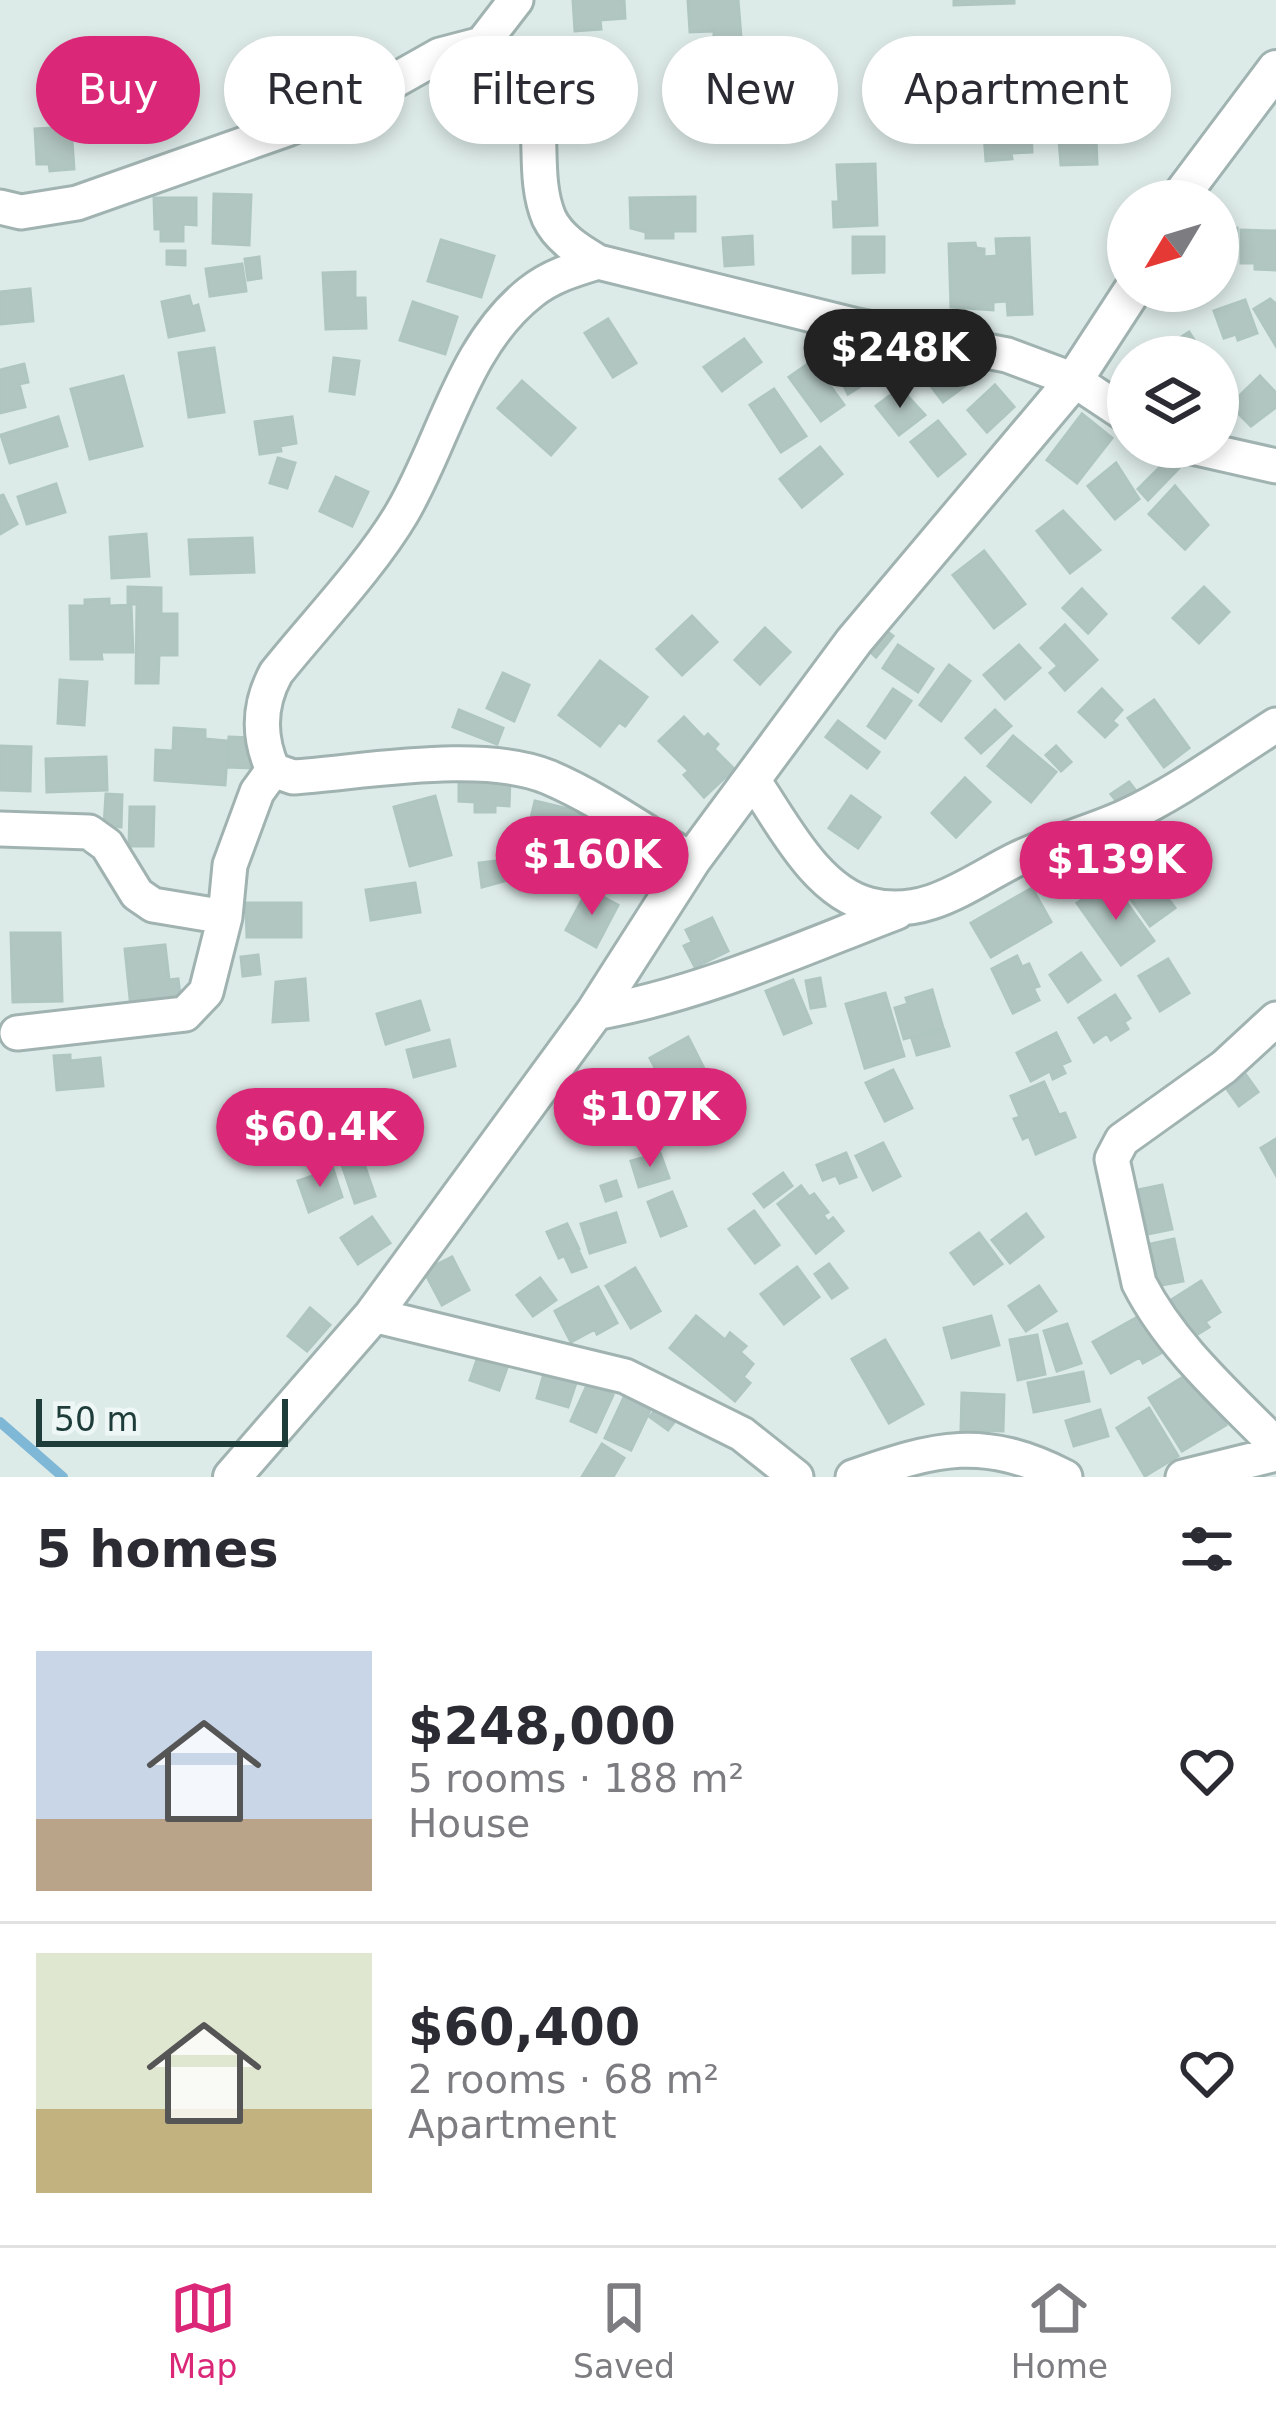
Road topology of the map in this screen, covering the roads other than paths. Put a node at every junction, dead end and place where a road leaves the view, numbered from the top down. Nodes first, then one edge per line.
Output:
1 (516, 0) edge
2 (488, 36) edge
3 (429, 61) edge
4 (1276, 69) edge
5 (541, 144) edge
6 (1193, 180) edge
7 (0, 207) edge
8 (598, 262) junction
9 (1118, 312) edge
10 (1073, 380) junction
11 (1107, 402) edge
12 (1239, 458) edge
13 (1276, 466) edge
14 (1276, 725) edge
15 (273, 770) junction
16 (753, 779) junction
17 (0, 829) edge
18 (692, 860) junction
19 (910, 907) junction
20 (225, 917) junction
21 (594, 1013) junction
22 (1276, 1019) edge
23 (17, 1034) dead end
24 (373, 1315) junction
25 (1276, 1445) edge
26 (1276, 1454) edge
27 (232, 1477) edge
28 (796, 1477) edge
29 (853, 1477) edge
30 (1065, 1477) edge
31 (1183, 1477) edge

1 - 2 street
3 - 7 street
4 - 6 street
5 - 8 street
8 - 10 street
8 - 15 street
9 - 10 street
10 - 11 street
10 - 16 street
12 - 13 street
14 - 19 street
15 - 18 street
15 - 20 street
16 - 18 street
16 - 19 street
17 - 20 street
18 - 21 street
19 - 21 street
20 - 23 street
21 - 24 street
22 - 25 street
24 - 27 street
24 - 28 street
26 - 31 street
29 - 30 street

